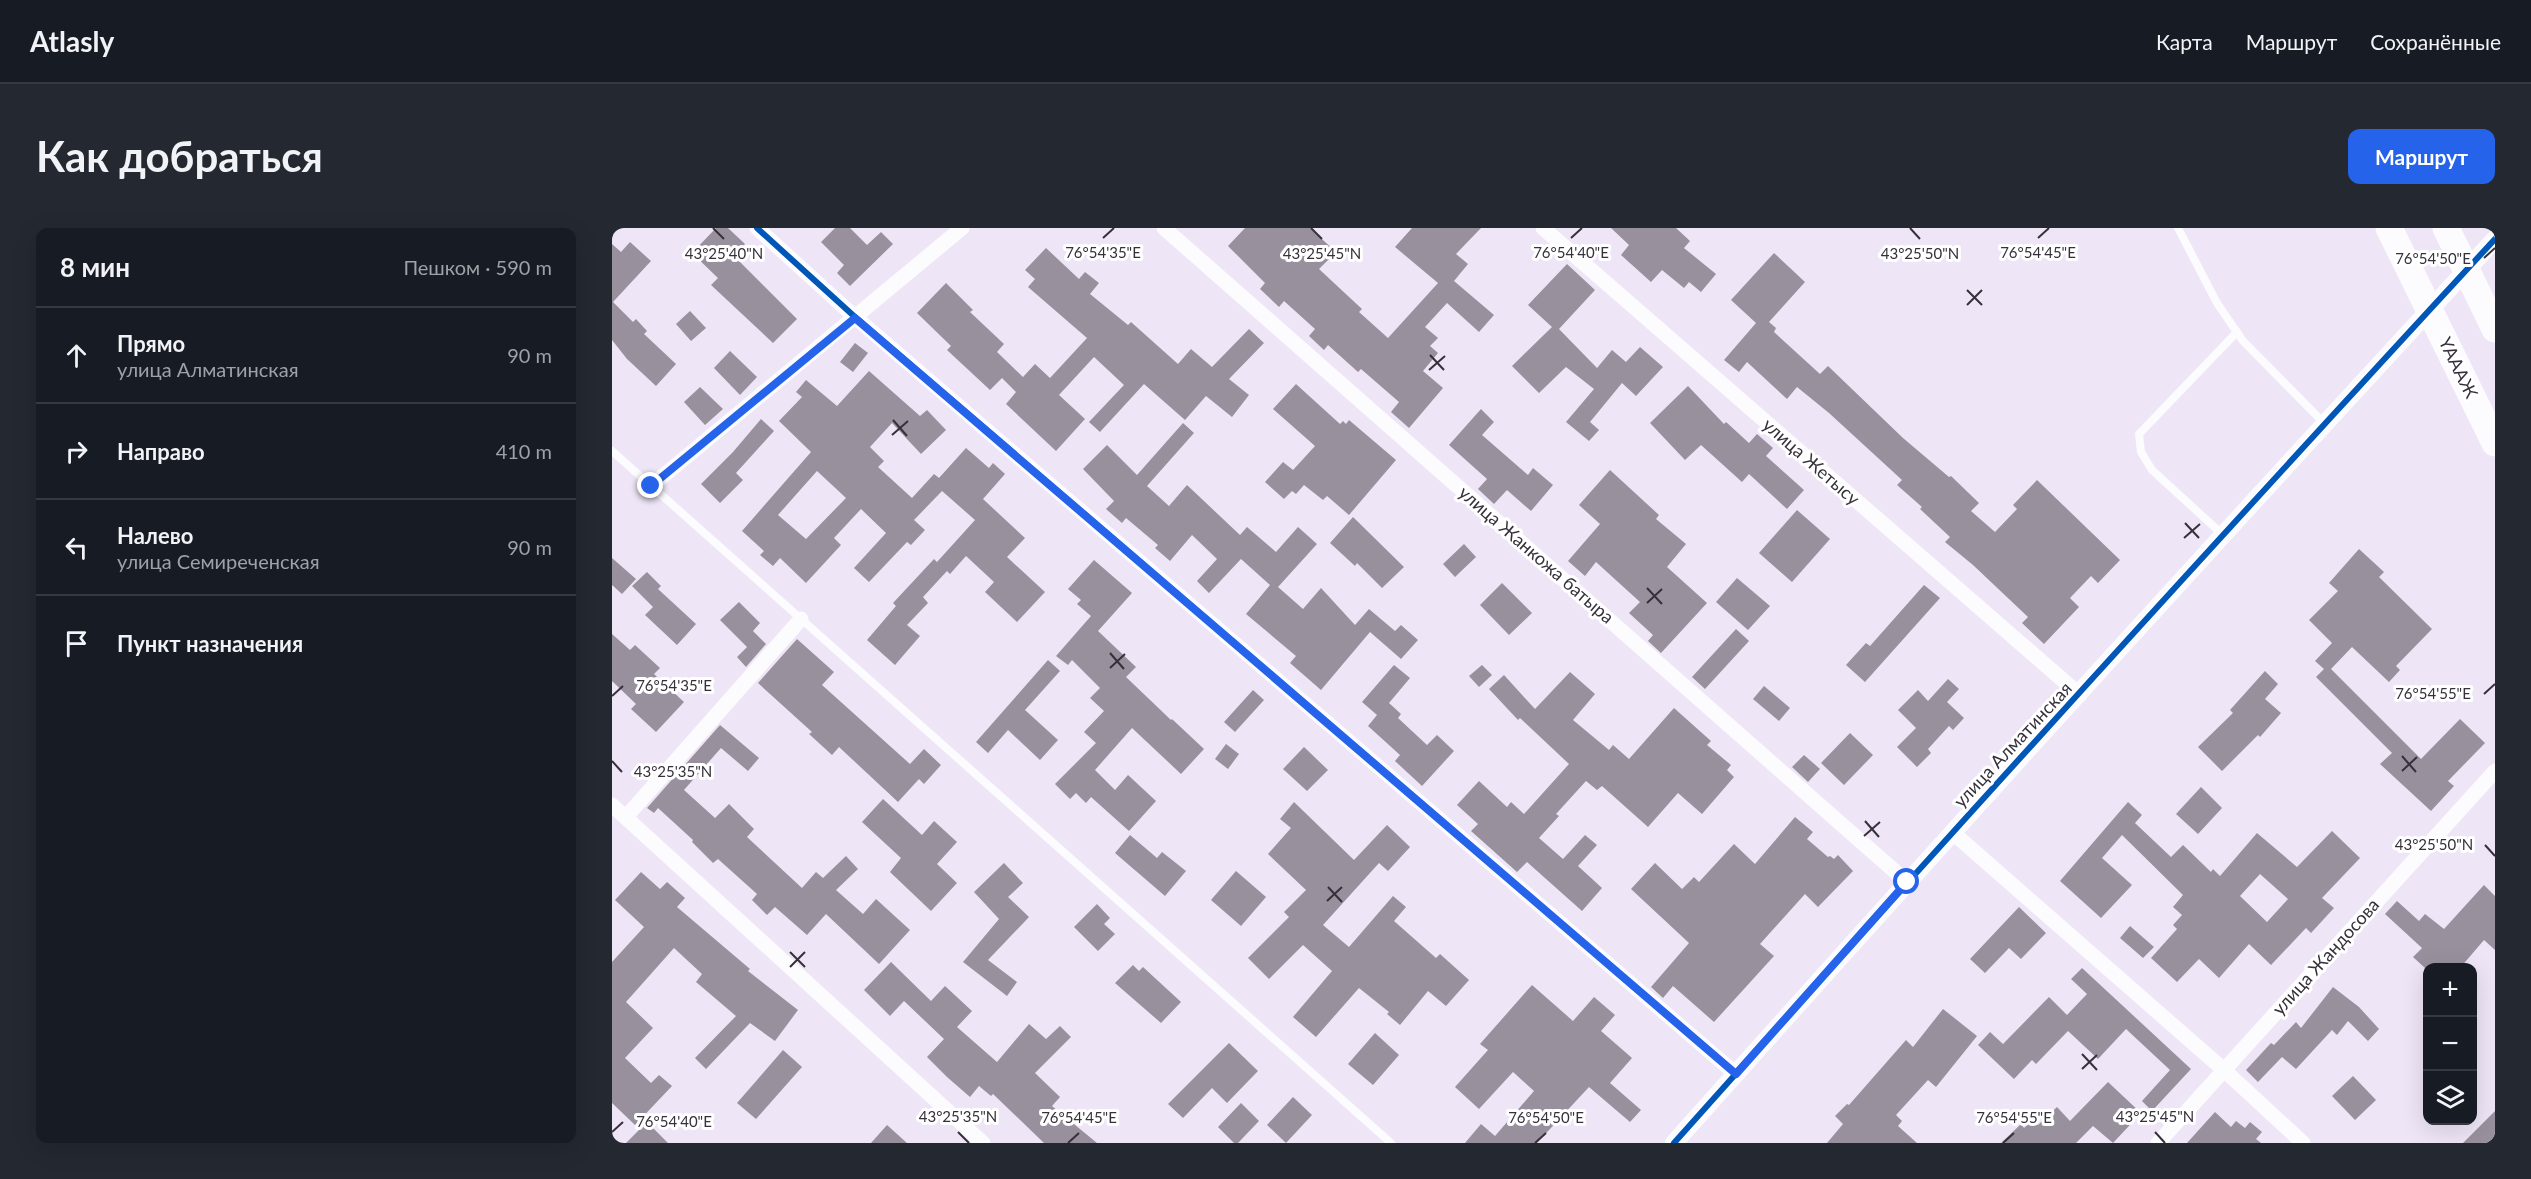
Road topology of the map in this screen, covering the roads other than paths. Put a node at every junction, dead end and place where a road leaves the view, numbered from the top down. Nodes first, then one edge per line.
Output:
1 (757, 228) edge
2 (962, 228) edge
3 (1164, 228) edge
4 (1543, 228) edge
5 (2178, 228) edge
6 (2389, 228) edge
7 (2446, 228) edge
8 (2495, 239) edge
9 (855, 318) junction
10 (2495, 329) edge
11 (2237, 332) junction
12 (2325, 424) junction
13 (2489, 432) edge
14 (612, 451) edge
15 (651, 486) junction
16 (2222, 534) junction
17 (801, 619) junction
18 (2080, 695) junction
19 (2495, 771) edge
20 (612, 805) edge
21 (626, 817) junction
22 (1952, 832) junction
23 (1907, 882) junction
24 (2224, 1070) junction
25 (1736, 1074) junction
26 (984, 1143) edge
27 (1391, 1143) edge
28 (1674, 1143) edge
29 (2158, 1143) edge
30 (2303, 1143) edge

1 - 9 street
2 - 9 street
3 - 23 street, улица Жанкожа батыра
4 - 18 street, улица Жетысу
5 - 11 lane
6 - 13 highway, ҮАААЖ
7 - 10 highway
8 - 12 street, улица Алматинская
9 - 15 street
9 - 25 street
11 - 12 lane
11 - 16 lane
12 - 16 street, улица Алматинская
14 - 15 lane
15 - 17 lane
16 - 18 street, улица Алматинская
17 - 21 street
17 - 27 lane
18 - 22 street, улица Алматинская
19 - 24 street, улица Жандосова
20 - 21 street
21 - 26 street
22 - 23 street, улица Алматинская
22 - 24 street
23 - 25 street, улица Алматинская
24 - 29 street, улица Жандосова
24 - 30 street
25 - 28 street, улица Алматинская

